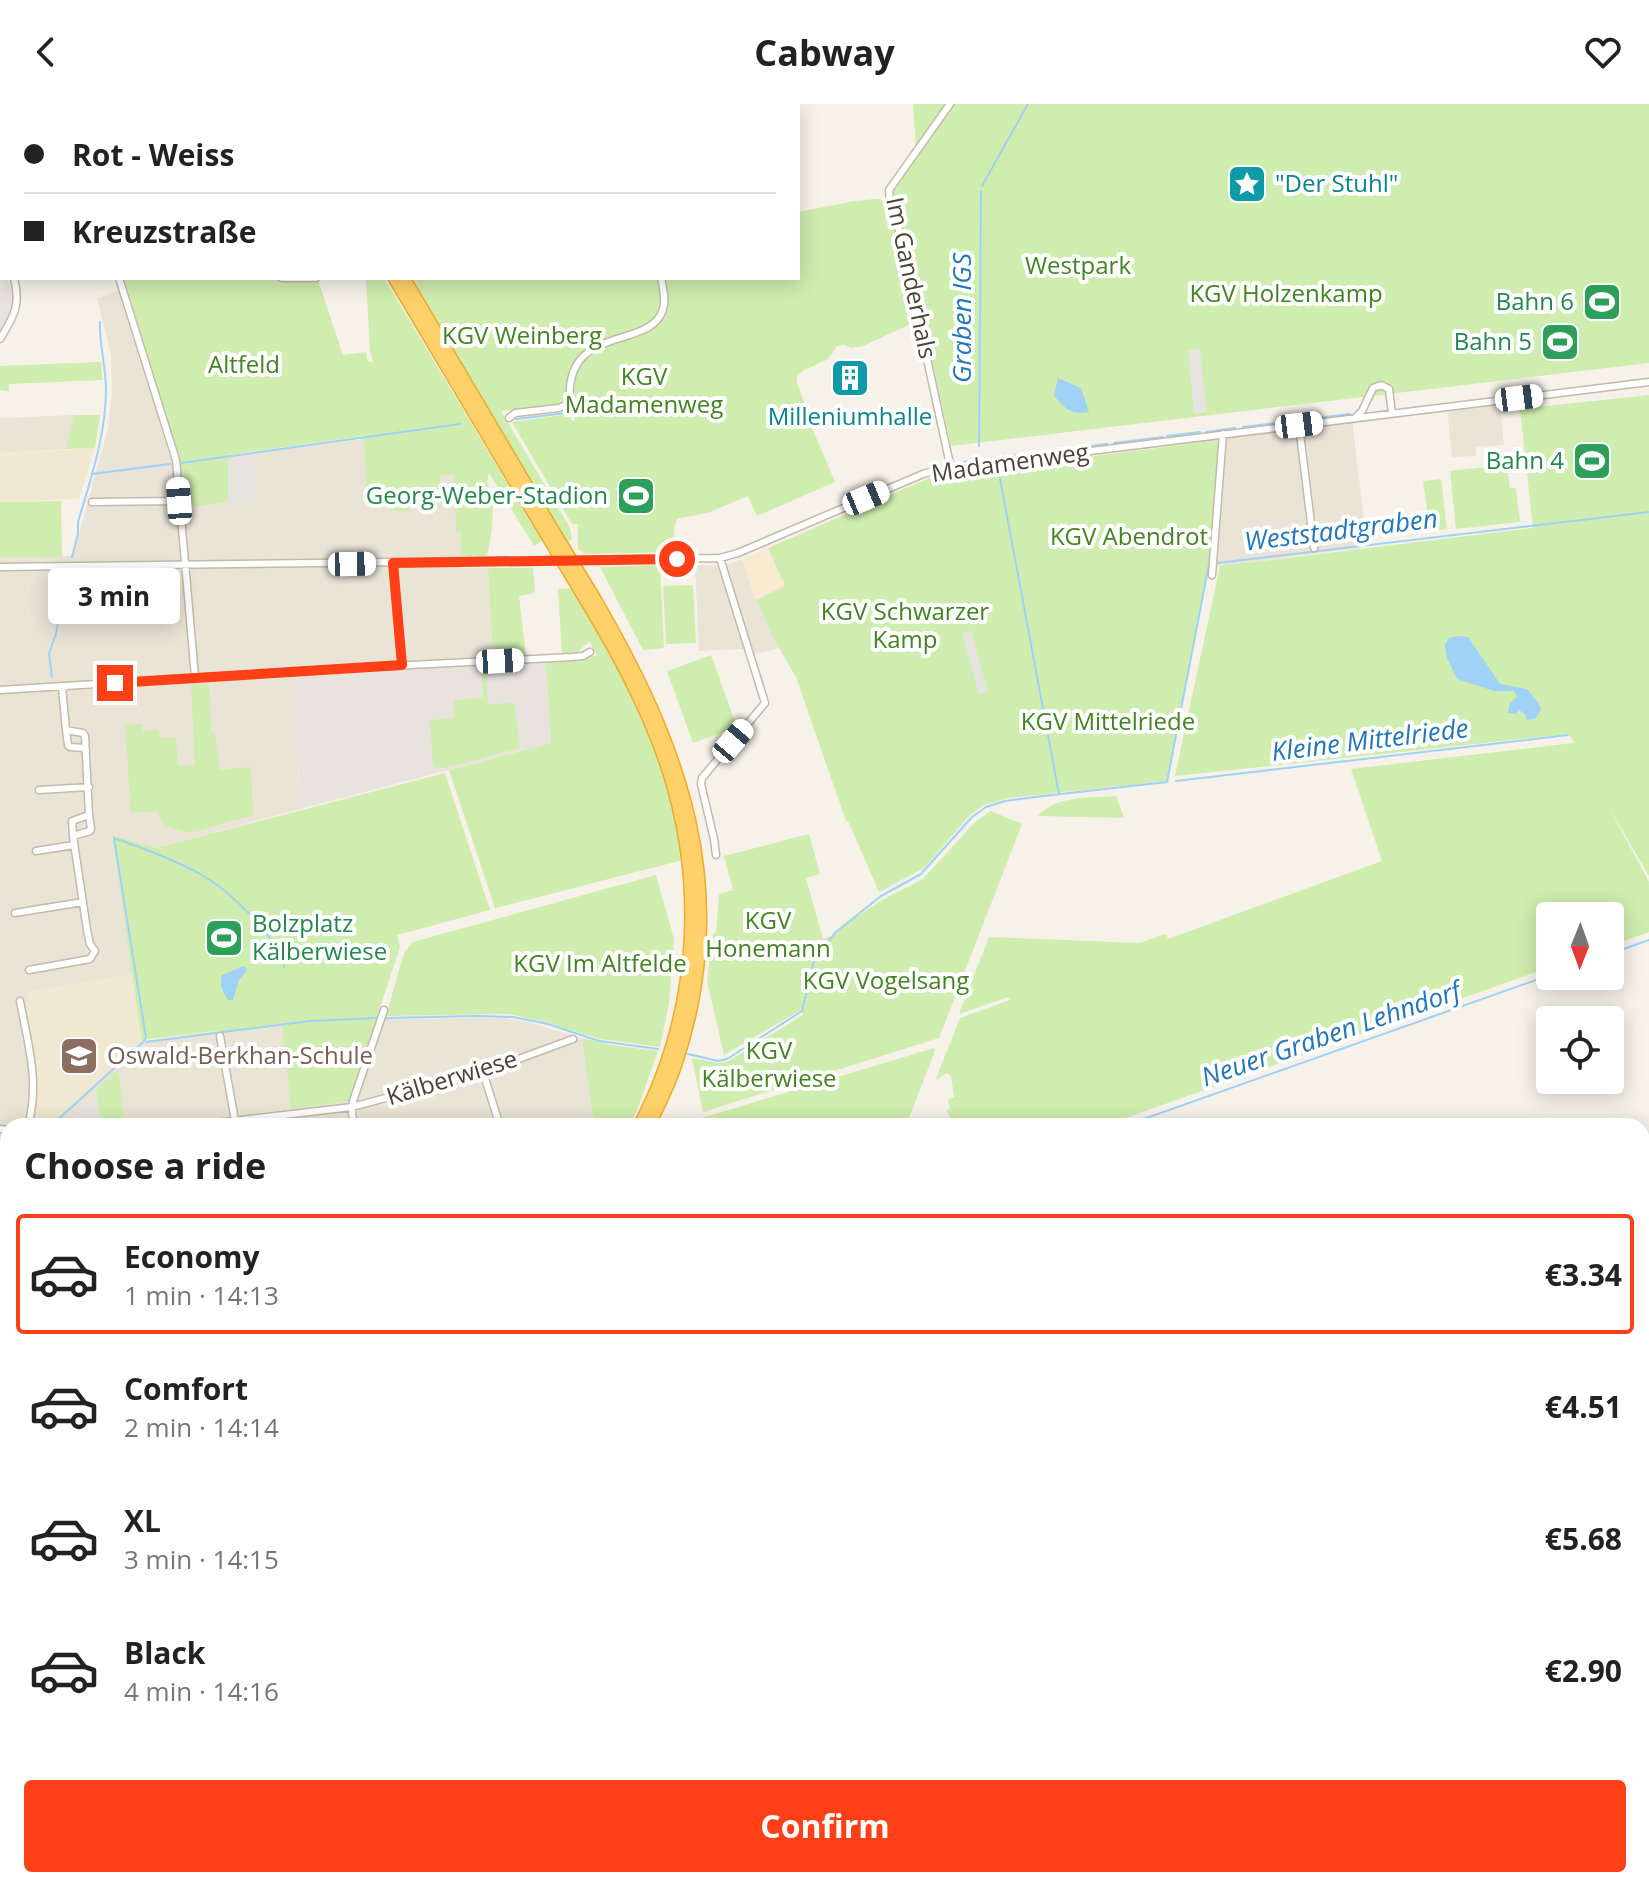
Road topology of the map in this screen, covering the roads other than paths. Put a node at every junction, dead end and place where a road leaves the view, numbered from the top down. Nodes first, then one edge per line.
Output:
1 (950, 104) edge
2 (14, 280) edge
3 (120, 280) edge
4 (395, 280) edge
5 (405, 280) edge
6 (661, 280) edge
7 (0, 339) edge
8 (1649, 382) edge
9 (1392, 414) junction
10 (509, 418) dead end
11 (1355, 418) junction
12 (1299, 425) junction
13 (1223, 434) junction
14 (951, 469) junction
15 (179, 501) junction
16 (92, 502) dead end
17 (550, 533) junction
18 (1314, 548) dead end
19 (720, 558) junction
20 (393, 563) junction
21 (185, 566) junction
22 (0, 567) edge
23 (1212, 575) dead end
24 (590, 652) dead end
25 (402, 665) junction
26 (195, 677) junction
27 (62, 687) junction
28 (0, 690) edge
29 (66, 730) junction
30 (86, 751) junction
31 (89, 787) junction
32 (39, 790) dead end
33 (89, 815) junction
34 (73, 836) junction
35 (74, 845) junction
36 (36, 851) dead end
37 (716, 855) dead end
38 (694, 872) junction
39 (83, 902) junction
40 (15, 913) dead end
41 (29, 970) dead end
42 (20, 1001) dead end
43 (384, 1010) dead end
44 (220, 1036) dead end
45 (573, 1039) dead end
46 (483, 1072) junction
47 (352, 1107) junction
48 (267, 1117) joint
49 (30, 1118) edge
50 (234, 1118) edge
51 (259, 1118) edge
52 (354, 1118) edge
53 (497, 1118) edge
54 (643, 1118) edge
55 (652, 1118) edge

1 - 14 street, Im Ganderhals
2 - 7 street
3 - 15 street
4 - 17 highway
5 - 17 highway
6 - 10 street
8 - 9 street, Madamenweg
9 - 11 street, Madamenweg
9 - 11 street
11 - 12 street, Madamenweg
12 - 13 street, Madamenweg
12 - 18 street
13 - 14 street, Madamenweg
13 - 23 street
14 - 19 street, Madamenweg
15 - 16 street
15 - 21 street
17 - 38 highway, bridge
19 - 20 street, Madamenweg
19 - 37 street
20 - 21 street, Madamenweg
20 - 25 street
21 - 22 street, Madamenweg
21 - 26 street
24 - 25 street
25 - 26 street
26 - 27 street
27 - 28 street
27 - 29 street
29 - 30 street
29 - 30 street
30 - 31 street
31 - 32 street
31 - 33 street
33 - 34 street
33 - 34 street
34 - 35 street
35 - 36 street
35 - 39 street
38 - 54 highway
38 - 55 highway
39 - 40 street
39 - 41 street
42 - 49 street
43 - 47 street
44 - 50 street
45 - 46 street, Kälberwiese
46 - 47 street, Kälberwiese
46 - 53 street
47 - 48 street, Kälberwiese
47 - 52 street
48 - 51 street, Kälberwiese

